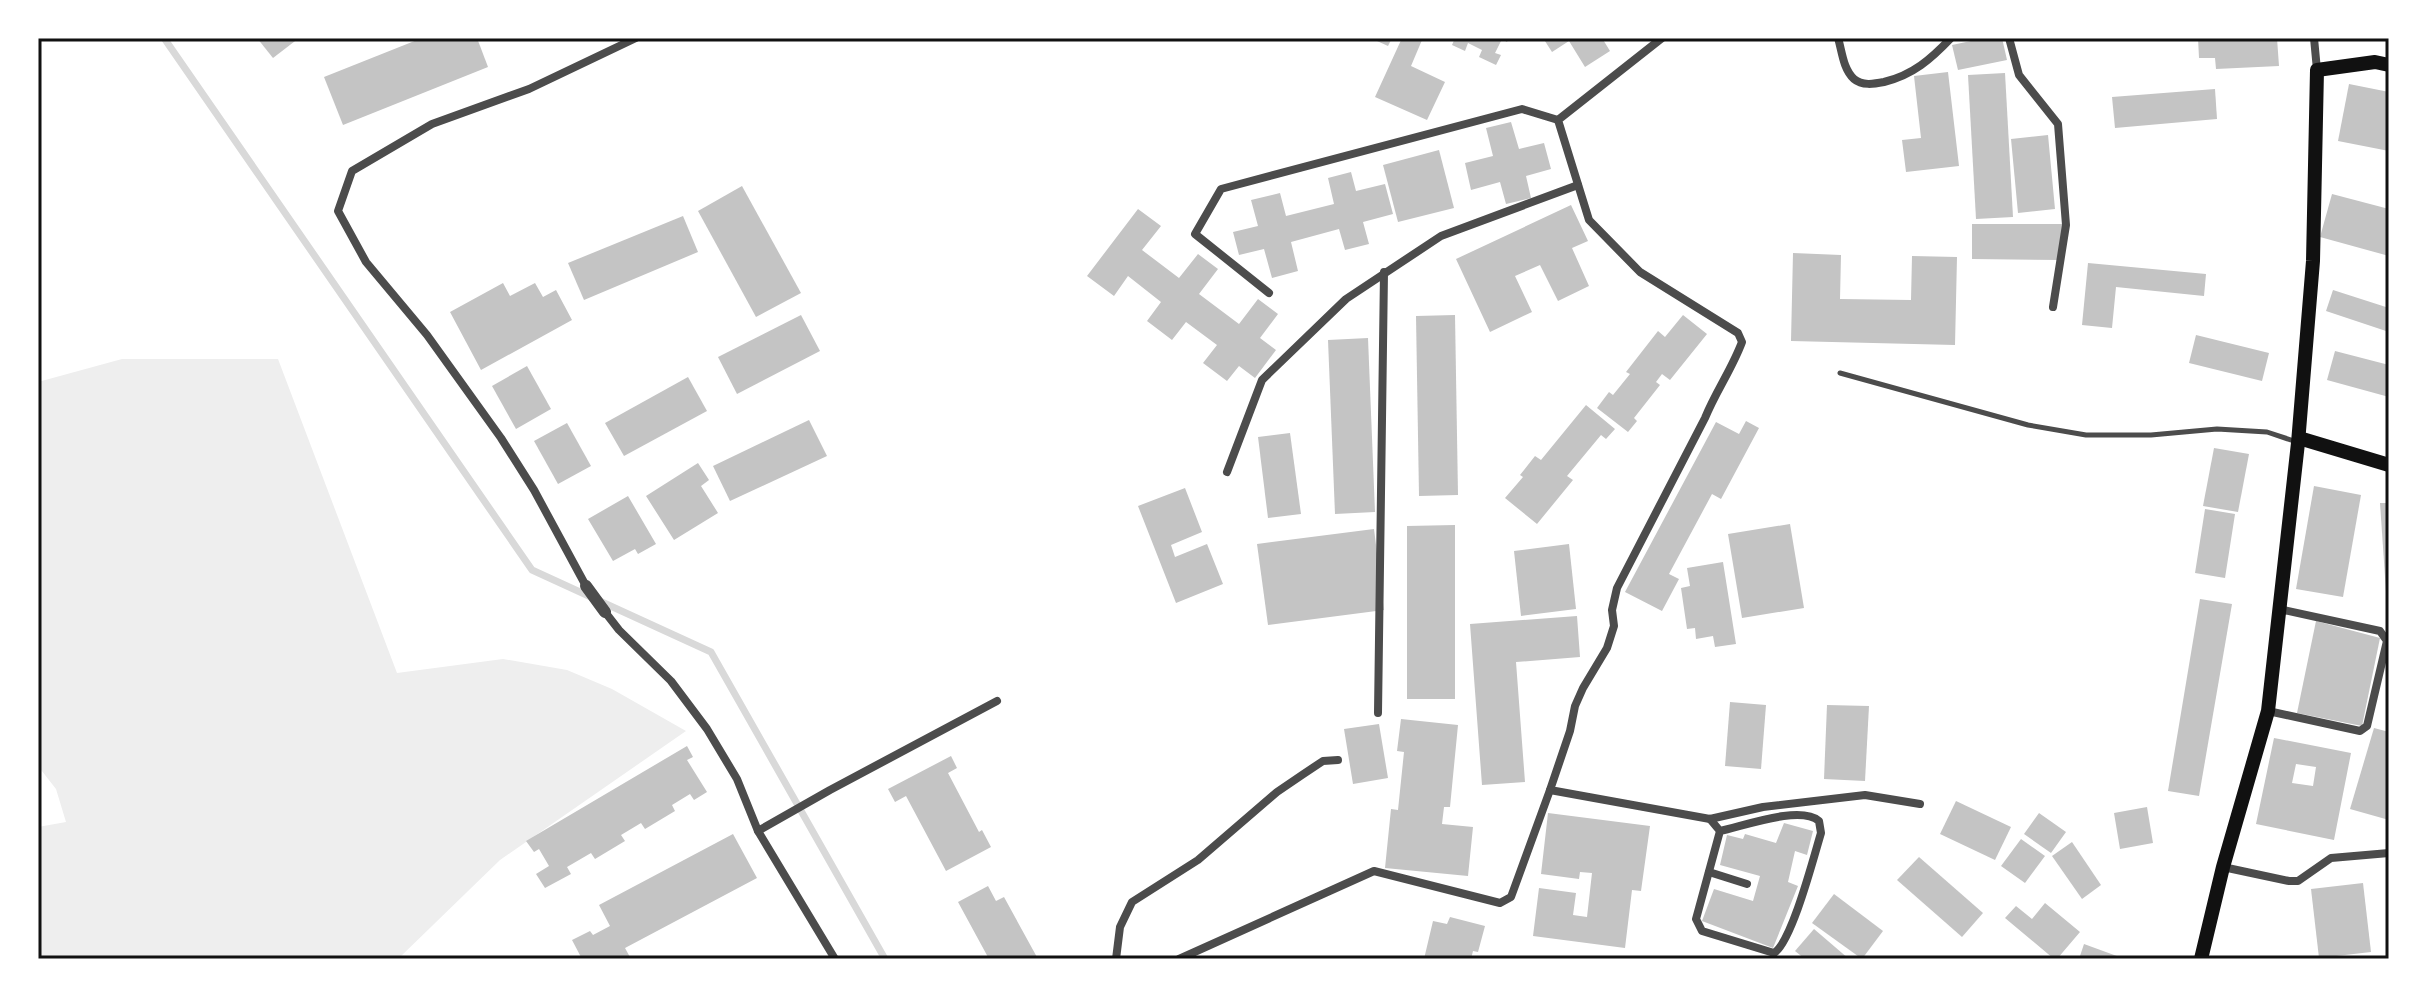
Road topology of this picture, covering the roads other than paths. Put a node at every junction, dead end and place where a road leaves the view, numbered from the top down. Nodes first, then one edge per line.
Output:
1 (636, 38) edge
2 (1662, 38) edge
3 (1838, 38) edge
4 (1951, 38) edge
5 (2009, 38) edge
6 (2314, 38) edge
7 (2389, 65) edge
8 (2317, 70) junction
9 (1558, 120) junction
10 (1578, 185) junction
11 (1384, 272) junction
12 (1269, 293) dead end
13 (2053, 307) dead end
14 (1840, 373) dead end
15 (2298, 440) junction
16 (2389, 465) edge
17 (1227, 472) dead end
18 (586, 586) joint
19 (2279, 609) junction
20 (605, 612) joint
21 (997, 701) dead end
22 (2268, 711) junction
23 (1378, 713) dead end
24 (1338, 760) dead end
25 (1550, 790) junction
26 (1920, 804) dead end
27 (1710, 819) junction
28 (758, 831) junction
29 (1720, 831) junction
30 (2389, 853) edge
31 (2223, 867) junction
32 (1709, 872) junction
33 (1747, 884) dead end
34 (835, 959) edge
35 (1116, 959) edge
36 (1179, 959) edge
37 (2201, 959) edge

1 - 18 street
2 - 9 street
3 - 4 street
5 - 13 street
6 - 8 street
7 - 8 main road
8 - 15 main road
9 - 10 street
9 - 12 street
10 - 11 street
10 - 25 street
11 - 17 street
11 - 23 street
14 - 15 lane
15 - 16 main road
15 - 19 main road
18 - 20 street
19 - 22 main road
19 - 22 street
20 - 28 street
21 - 28 street
22 - 31 main road
24 - 35 street
25 - 27 street
25 - 36 street
26 - 27 street
27 - 29 street
28 - 34 street
29 - 32 street
29 - 32 street
30 - 31 street
31 - 37 main road
32 - 33 street

